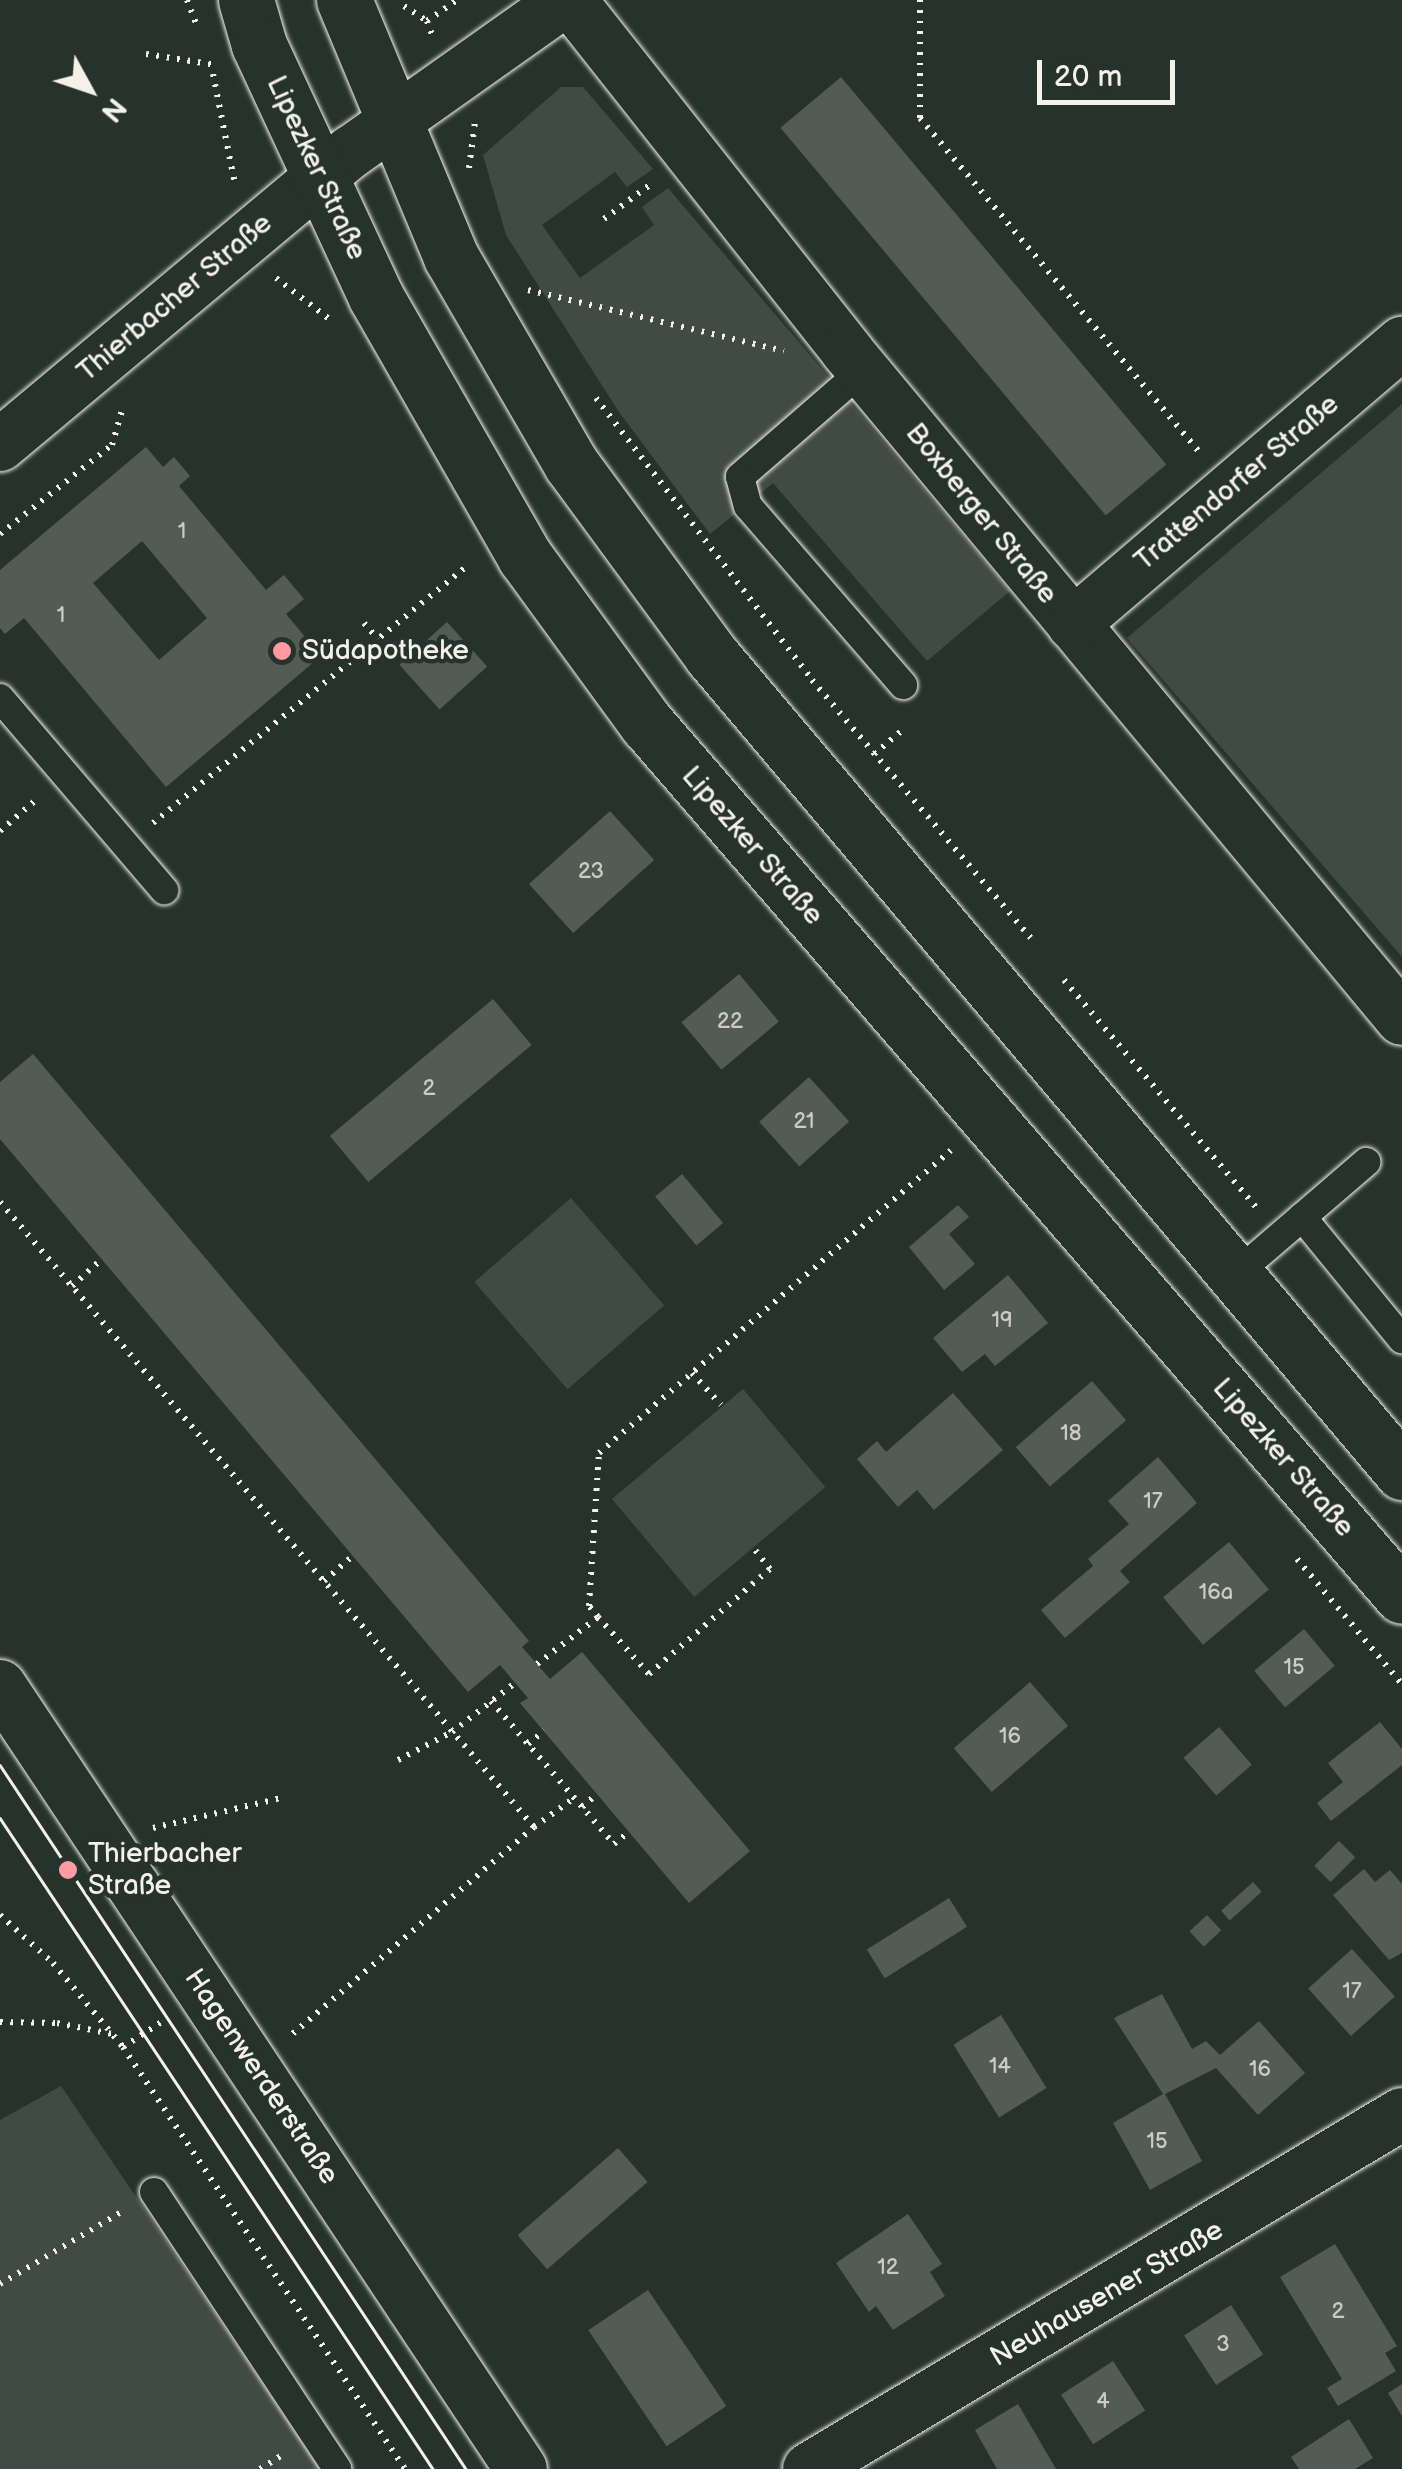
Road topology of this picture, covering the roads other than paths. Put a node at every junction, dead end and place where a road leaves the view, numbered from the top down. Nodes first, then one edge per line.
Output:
1 (246, 0) edge
2 (344, 0) edge
3 (568, 0) edge
4 (354, 150) junction
5 (1402, 343) edge
6 (862, 370) junction
7 (0, 444) edge
8 (1072, 624) junction
9 (903, 685) dead end
10 (0, 698) edge
11 (164, 890) dead end
12 (1402, 1019) edge
13 (1366, 1162) dead end
14 (1291, 1226) junction
15 (1236, 1274) junction
16 (1402, 1339) edge
17 (1402, 1472) edge
18 (1402, 1596) edge
19 (0, 1686) edge
20 (1402, 2114) edge
21 (154, 2192) road end
22 (338, 2469) edge
23 (521, 2469) edge
24 (809, 2469) edge

1 - 4 main road, Lipezker Straße
2 - 4 main road, Lipezker Straße
3 - 4 street, Thierbacher Straße
3 - 6 street, Boxberger Straße
4 - 7 street, Thierbacher Straße
4 - 15 main road, Lipezker Straße
4 - 18 main road, Lipezker Straße
5 - 8 street, Trattendorfer Straße
6 - 8 street, Boxberger Straße
6 - 9 lane
8 - 12 street, Boxberger Straße
10 - 11 lane
13 - 14 lane
14 - 15 lane
14 - 16 lane
15 - 17 main road, Lipezker Straße
19 - 23 street, Hagenwerderstraße
20 - 24 street, Neuhausener Straße
21 - 22 lane

